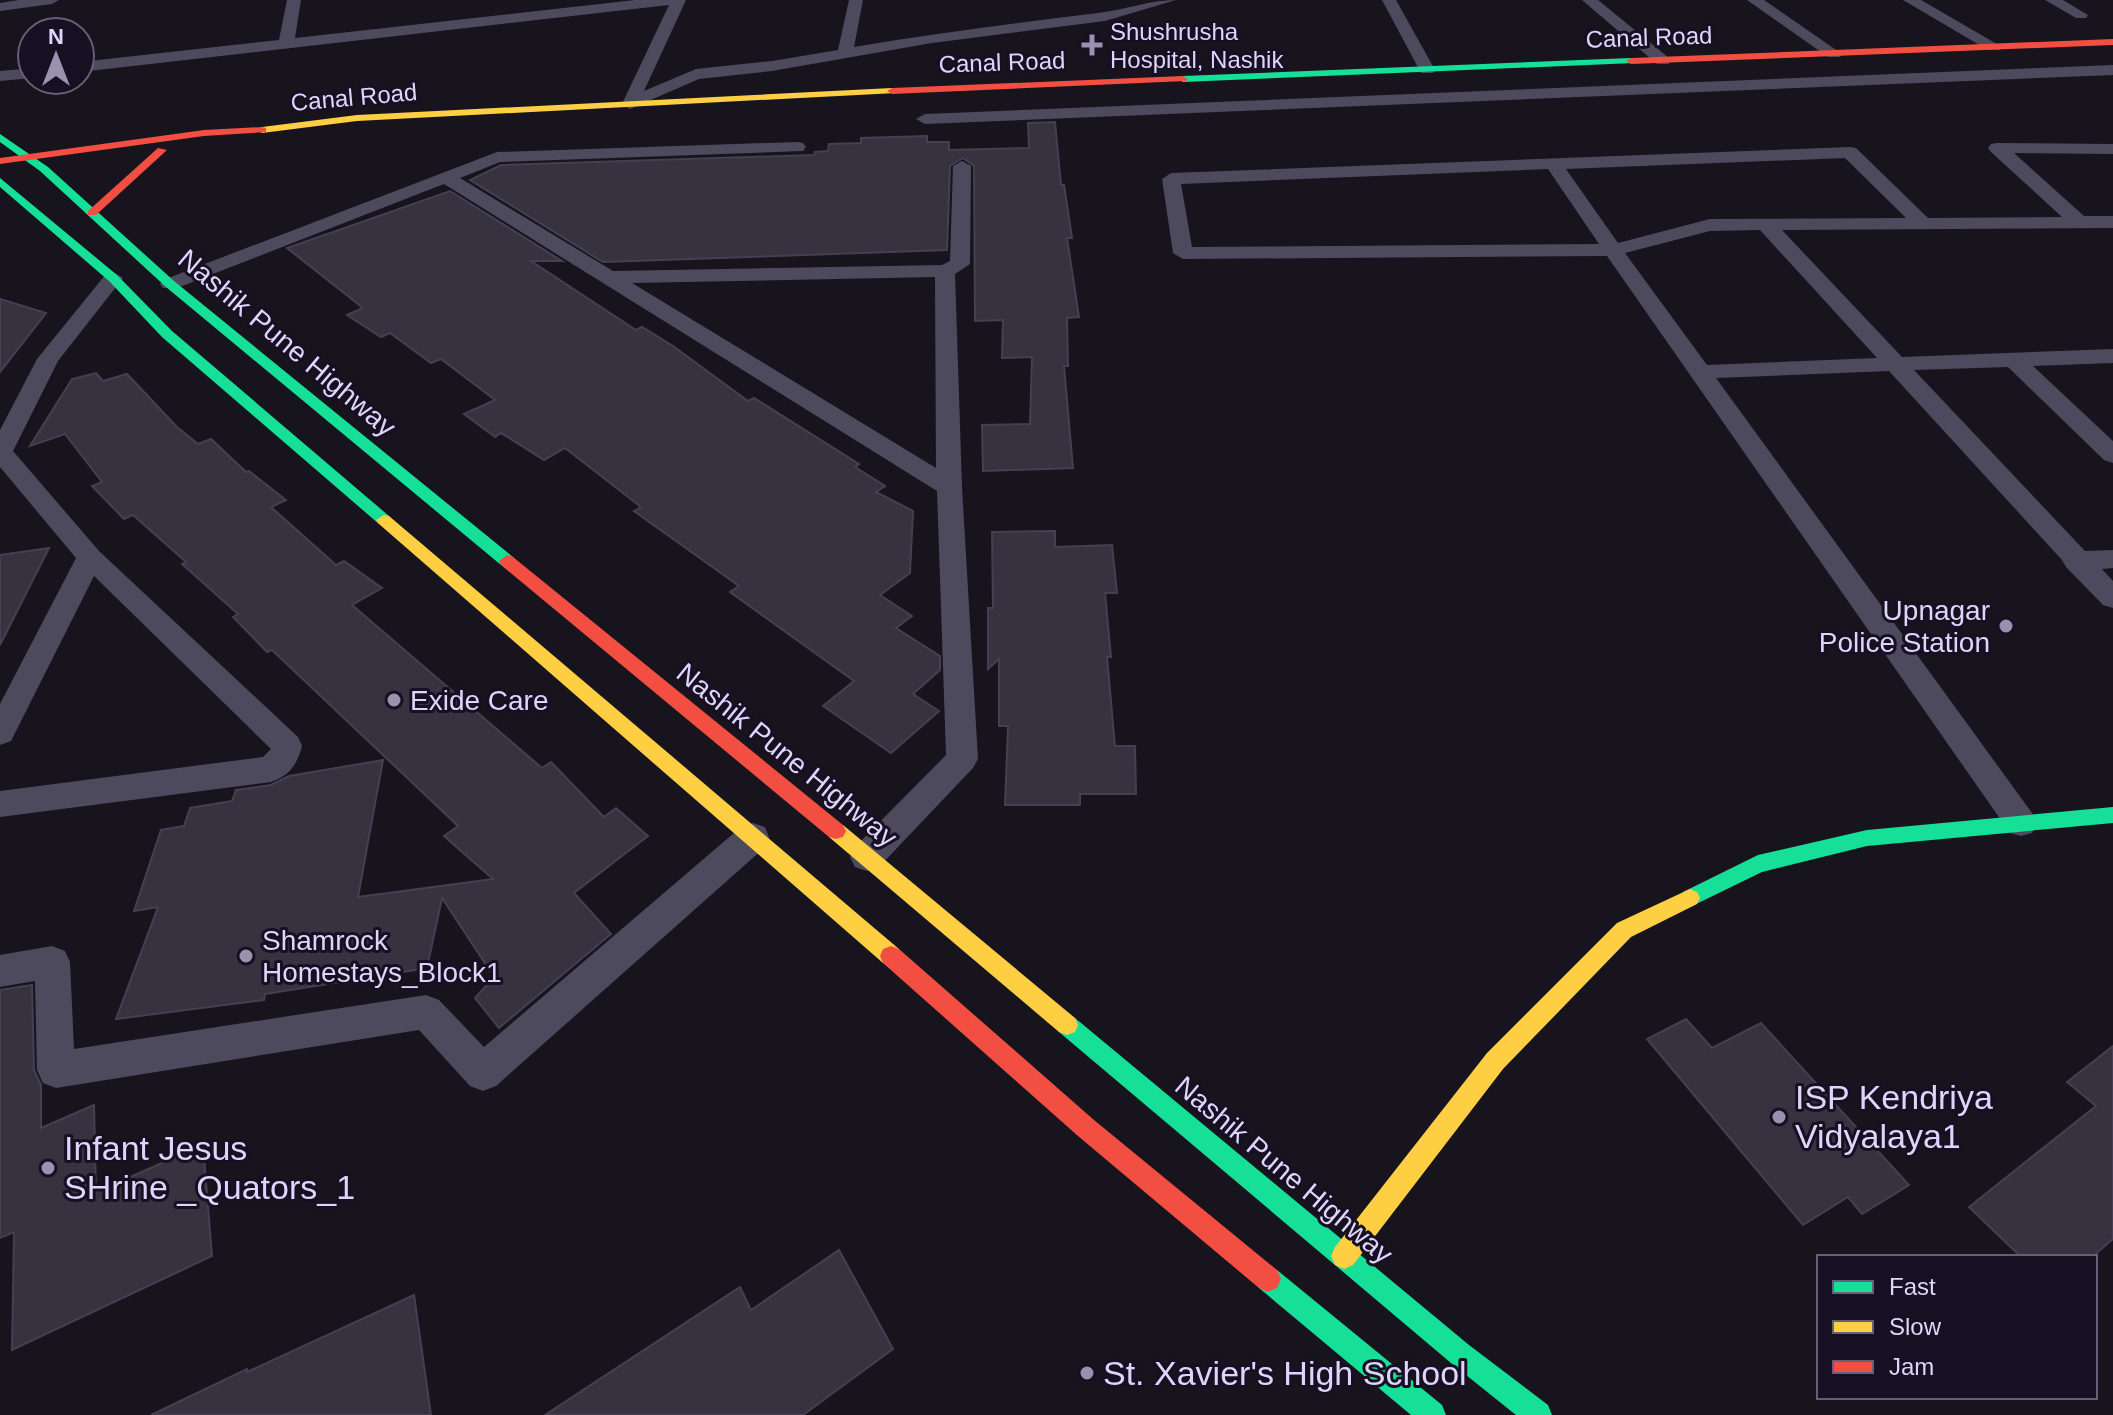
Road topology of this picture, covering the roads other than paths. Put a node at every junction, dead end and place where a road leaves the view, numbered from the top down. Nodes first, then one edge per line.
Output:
1 (52, 0) edge
2 (294, 0) edge
3 (487, 0) edge
4 (676, 0) edge
5 (856, 0) edge
6 (1169, 0) edge
7 (1389, 0) edge
8 (1589, 0) edge
9 (1754, 0) edge
10 (1910, 0) edge
11 (2052, 0) edge
12 (0, 7) edge
13 (2081, 15) dead end
14 (491, 21) junction
15 (2113, 42) edge
16 (286, 44) junction
17 (1994, 47) junction
18 (845, 53) junction
19 (1834, 54) junction
20 (1663, 61) junction
21 (96, 65) edge
22 (1427, 70) junction
23 (2113, 70) edge
24 (630, 104) junction
25 (925, 119) dead end
26 (230, 134) junction
27 (0, 137) edge
28 (797, 147) dead end
29 (2113, 149) edge
30 (162, 150) junction
31 (27, 157) junction
32 (0, 161) edge
33 (1554, 165) junction
34 (962, 166) dead end
35 (44, 169) junction
36 (446, 177) junction
37 (0, 179) edge
38 (92, 213) junction
39 (2095, 222) edge
40 (1764, 223) junction
41 (1922, 223) junction
42 (2113, 239) edge
43 (1613, 250) junction
44 (945, 271) junction
45 (610, 277) junction
46 (113, 278) junction
47 (170, 284) junction
48 (2113, 356) edge
49 (2015, 361) junction
50 (1896, 363) junction
51 (1697, 372) junction
52 (0, 453) edge
53 (2113, 455) edge
54 (949, 487) junction
55 (90, 557) junction
56 (2113, 559) edge
57 (2075, 561) junction
58 (2113, 598) edge
59 (0, 733) edge
60 (0, 804) edge
61 (2113, 815) edge
62 (2021, 823) junction
63 (753, 837) junction
64 (867, 857) junction
65 (0, 971) edge
66 (1344, 1256) junction
67 (1432, 1415) edge
68 (1538, 1415) edge

1 - 12 street
2 - 16 street
3 - 14 street
4 - 14 street
4 - 24 street
5 - 18 street
6 - 18 street
7 - 22 street
8 - 20 street
9 - 19 street
10 - 17 street
11 - 13 street
14 - 16 street
15 - 17 main road, Canal Road
16 - 21 street
17 - 19 main road, Canal Road
18 - 24 street
19 - 20 main road, Canal Road
20 - 22 main road, Canal Road
22 - 24 main road, Canal Road
23 - 25 street
24 - 26 main road, Canal Road
26 - 30 main road, Canal Road
26 - 31 main road, Canal Road
27 - 31 main road, Nashik Pune Highway
28 - 36 street
29 - 39 street
30 - 35 main road, Canal Road
30 - 38 main road
31 - 32 main road, Canal Road
31 - 35 main road, Nashik Pune Highway
33 - 41 street
33 - 43 street
33 - 43 street
34 - 44 street
35 - 37 main road, Canal Road
35 - 38 main road, Nashik Pune Highway
36 - 45 street
36 - 47 street
37 - 46 main road
38 - 47 main road, Nashik Pune Highway
39 - 41 street
39 - 42 street
40 - 41 street
40 - 43 street
40 - 50 street
43 - 51 street
44 - 45 street
44 - 54 street
45 - 54 street
46 - 52 street
46 - 63 main road
47 - 64 main road, Nashik Pune Highway
48 - 49 street
49 - 50 street
49 - 53 street
50 - 51 street
50 - 57 street
51 - 62 street
52 - 55 street
54 - 64 street
55 - 59 street
55 - 60 street
56 - 57 street
57 - 58 street
61 - 62 main road
62 - 66 main road
63 - 65 street
63 - 67 main road
64 - 66 main road, Nashik Pune Highway
66 - 68 main road, Nashik Pune Highway

